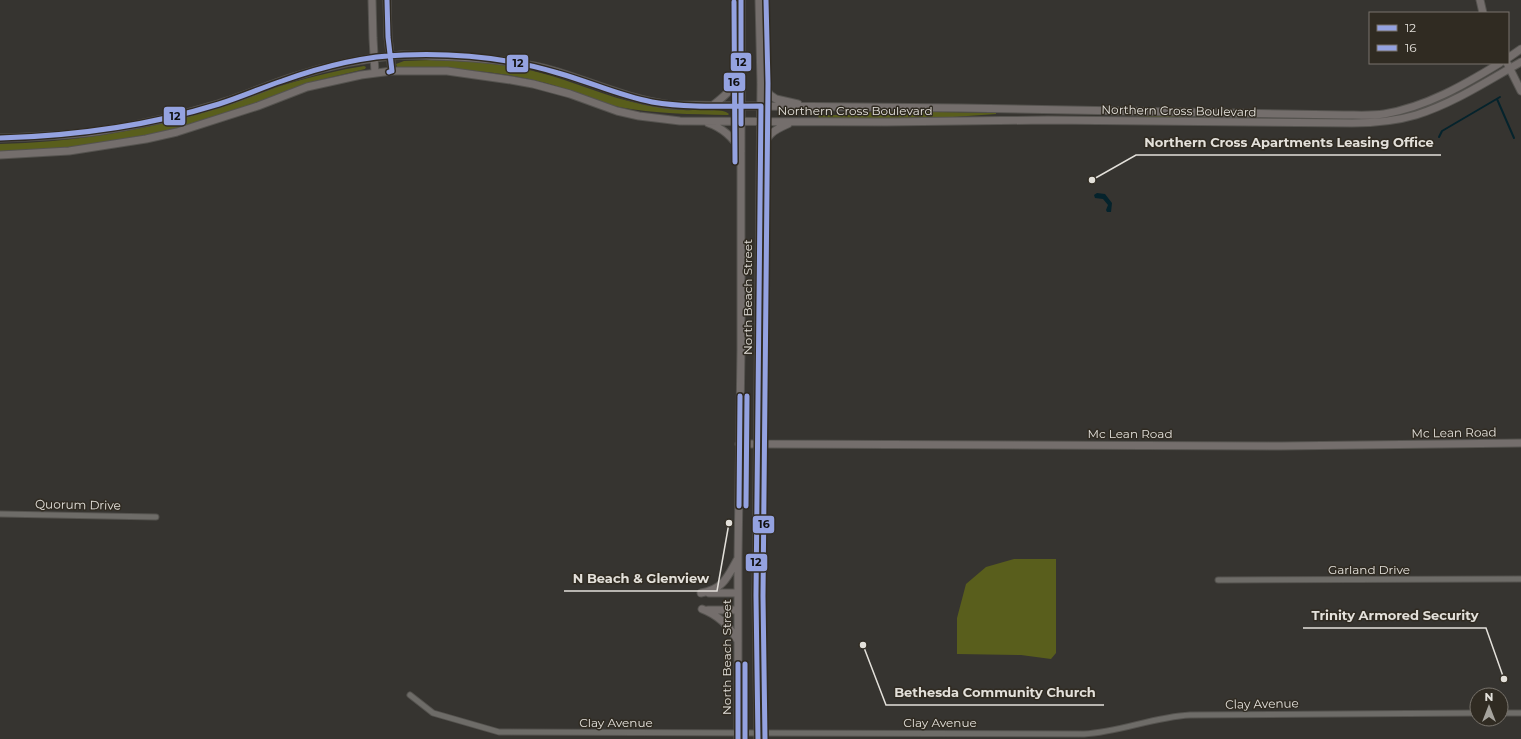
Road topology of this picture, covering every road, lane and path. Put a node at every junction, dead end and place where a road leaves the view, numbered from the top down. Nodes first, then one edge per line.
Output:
1 (372, 0) edge
2 (387, 0) edge
3 (741, 0) edge
4 (759, 0) edge
5 (1480, 0) edge
6 (1483, 12) edge
7 (741, 49) junction
8 (1521, 49) edge
9 (390, 56) junction
10 (1509, 57) edge
11 (374, 58) junction
12 (1521, 62) edge
13 (1498, 64) edge
14 (1508, 66) edge
15 (392, 71) junction
16 (375, 73) junction
17 (761, 83) junction
18 (1521, 91) edge
19 (712, 106) junction
20 (741, 106) junction
21 (761, 106) junction
22 (802, 107) junction
23 (1063, 110) junction
24 (1063, 120) junction
25 (702, 121) junction
26 (741, 122) junction
27 (760, 122) junction
28 (792, 122) junction
29 (0, 138) edge
30 (742, 152) junction
31 (760, 154) junction
32 (0, 155) edge
33 (1521, 443) edge
34 (739, 444) junction
35 (758, 444) junction
36 (0, 514) edge
37 (156, 517) dead end
38 (738, 558) junction
39 (1521, 579) edge
40 (1218, 580) dead end
41 (738, 593) junction
42 (738, 610) junction
43 (738, 641) junction
44 (410, 695) dead end
45 (1469, 713) edge
46 (1509, 713) edge
47 (1521, 713) edge
48 (738, 736) edge
49 (758, 736) edge

1 - 11 street
2 - 9 street
3 - 7 street, North Beach Street
4 - 17 street, North Beach Street
5 - 6 street
7 - 19 street
7 - 20 street, North Beach Street
8 - 10 street
9 - 11 street, Northern Cross Boulevard
9 - 15 street
9 - 19 street, Northern Cross Boulevard
11 - 16 street
11 - 29 street, Northern Cross Boulevard
12 - 14 street, Northern Cross Boulevard
13 - 23 street, Northern Cross Boulevard
14 - 18 street
14 - 24 street, Northern Cross Boulevard
15 - 16 street, Northern Cross Boulevard
15 - 25 street, Northern Cross Boulevard
16 - 32 street, Northern Cross Boulevard
17 - 21 street, North Beach Street
17 - 22 street
19 - 20 street, Northern Cross Boulevard
20 - 21 street, Northern Cross Boulevard
20 - 26 street, North Beach Street
21 - 22 street, Northern Cross Boulevard
21 - 27 street, North Beach Street
22 - 23 street, Northern Cross Boulevard
23 - 24 street
24 - 28 street, Northern Cross Boulevard
25 - 26 street, Northern Cross Boulevard
25 - 30 street
26 - 27 street, Northern Cross Boulevard
26 - 30 street, North Beach Street
27 - 28 street, Northern Cross Boulevard
27 - 31 street, North Beach Street
28 - 31 street
30 - 34 street, North Beach Street
31 - 35 street, North Beach Street
33 - 35 street, Mc Lean Road
34 - 35 street, Mc Lean Road
34 - 38 street, North Beach Street
35 - 49 street, North Beach Street
36 - 37 street, Quorum Drive
38 - 41 street, North Beach Street
38 - 41 street
39 - 40 street, Garland Drive
41 - 42 street, North Beach Street
42 - 43 street, North Beach Street
42 - 43 street
43 - 48 street, North Beach Street
44 - 48 street, Clay Avenue
45 - 49 street, Clay Avenue
46 - 47 street
48 - 49 street, Clay Avenue

